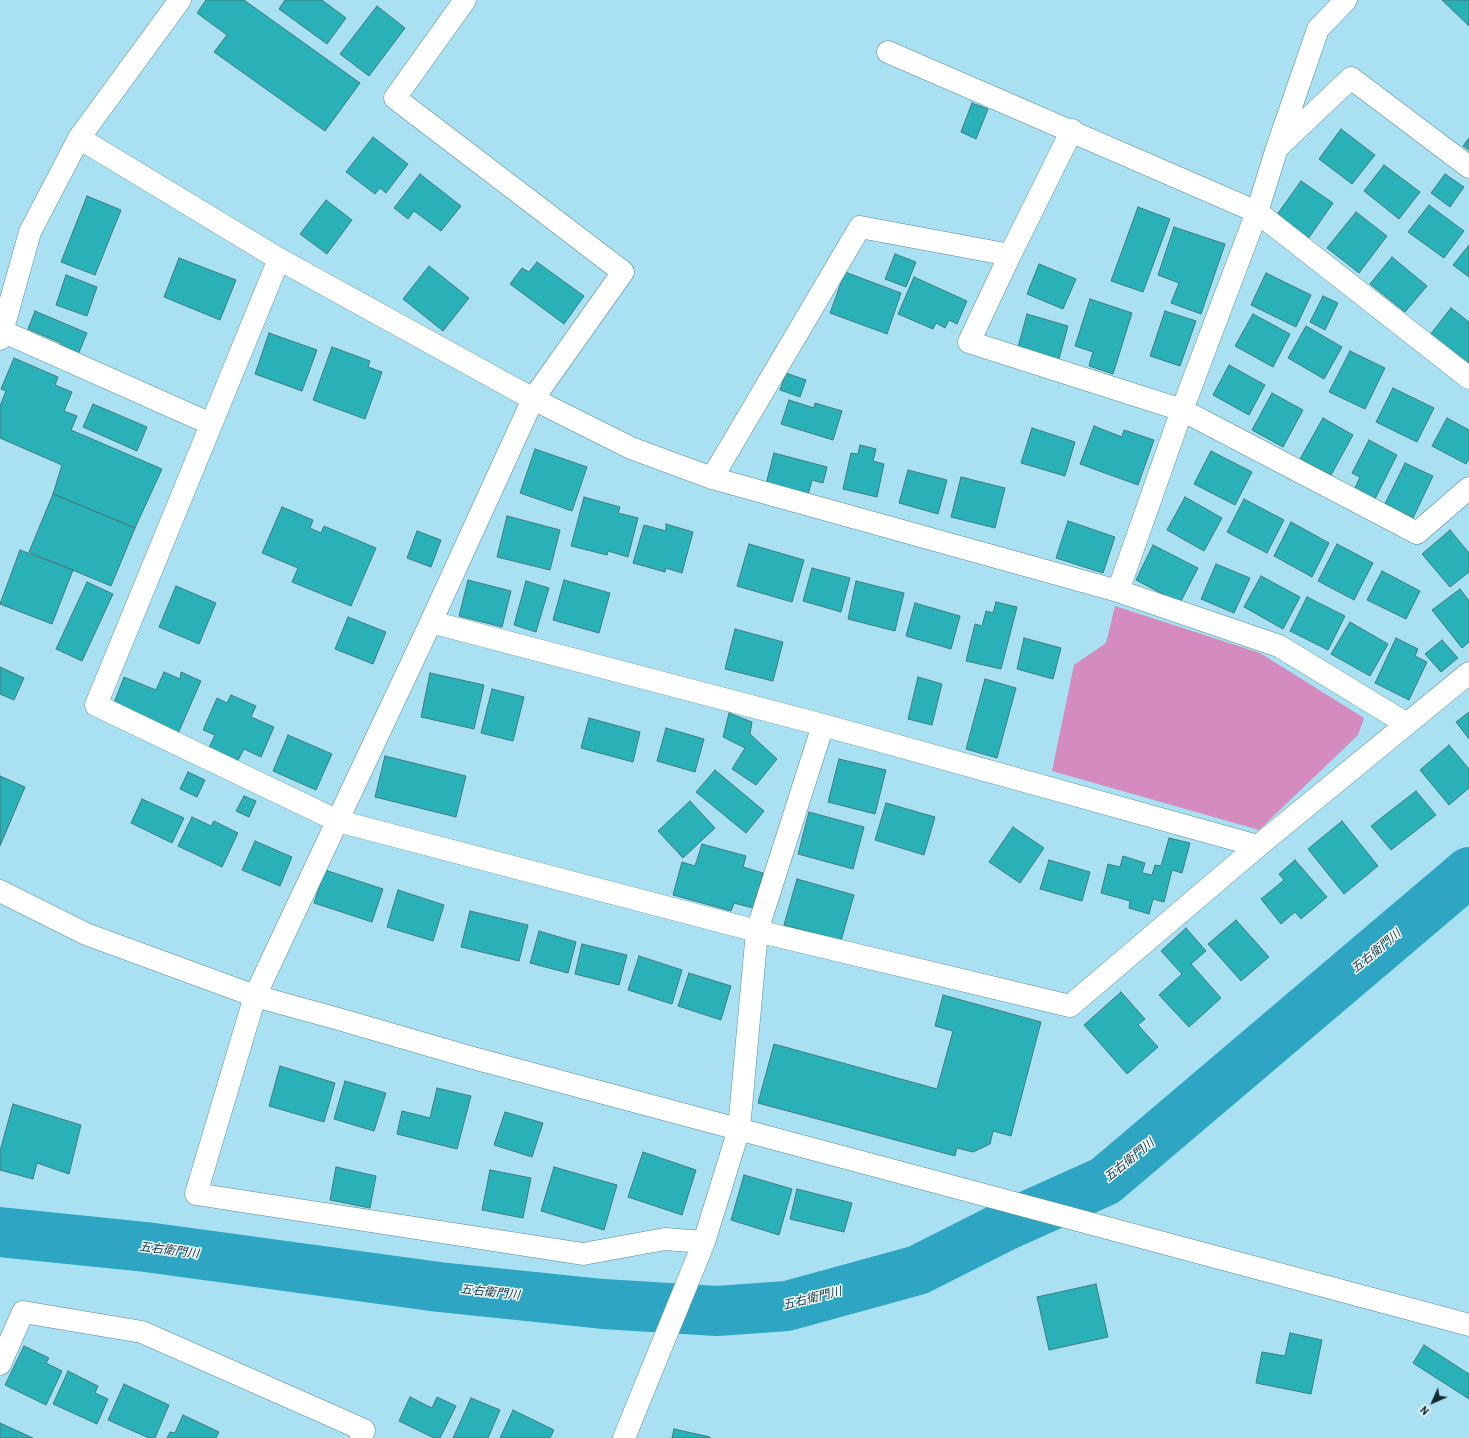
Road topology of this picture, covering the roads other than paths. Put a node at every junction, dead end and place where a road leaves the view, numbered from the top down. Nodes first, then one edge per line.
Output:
1 (180, 0) edge
2 (465, 0) edge
3 (1346, 0) edge
4 (888, 52) dead end
5 (1072, 130) junction
6 (79, 138) junction
7 (1277, 148) junction
8 (1469, 167) edge
9 (1257, 212) junction
10 (1010, 255) junction
11 (279, 259) junction
12 (1, 335) edge
13 (1469, 378) edge
14 (533, 399) junction
15 (1182, 410) junction
16 (211, 424) junction
17 (712, 478) junction
18 (1469, 488) edge
19 (1118, 591) junction
20 (431, 622) junction
21 (1469, 673) edge
22 (1407, 724) junction
23 (823, 725) junction
24 (338, 820) junction
25 (1258, 846) junction
26 (0, 891) edge
27 (757, 930) junction
28 (255, 996) junction
29 (739, 1129) junction
30 (704, 1242) junction
31 (1469, 1325) edge
32 (0, 1364) edge
33 (361, 1438) edge
34 (624, 1438) edge

1 - 6 street
2 - 14 street
3 - 7 street
4 - 5 street
5 - 9 street
5 - 10 street
6 - 11 street
6 - 12 street
7 - 8 street
7 - 9 street
9 - 13 street
9 - 15 street
10 - 15 street
10 - 17 street
11 - 14 street
11 - 16 street
12 - 16 street
14 - 17 street
14 - 20 street
15 - 18 street
15 - 19 street
16 - 24 street
17 - 19 street
19 - 22 street
20 - 23 street
20 - 24 street
21 - 22 street
22 - 25 street
23 - 25 street
23 - 27 street
24 - 27 street
24 - 28 street
25 - 27 street
26 - 28 street
27 - 29 street
28 - 29 street
28 - 30 street
29 - 30 street
29 - 31 street
30 - 34 street
32 - 33 street

